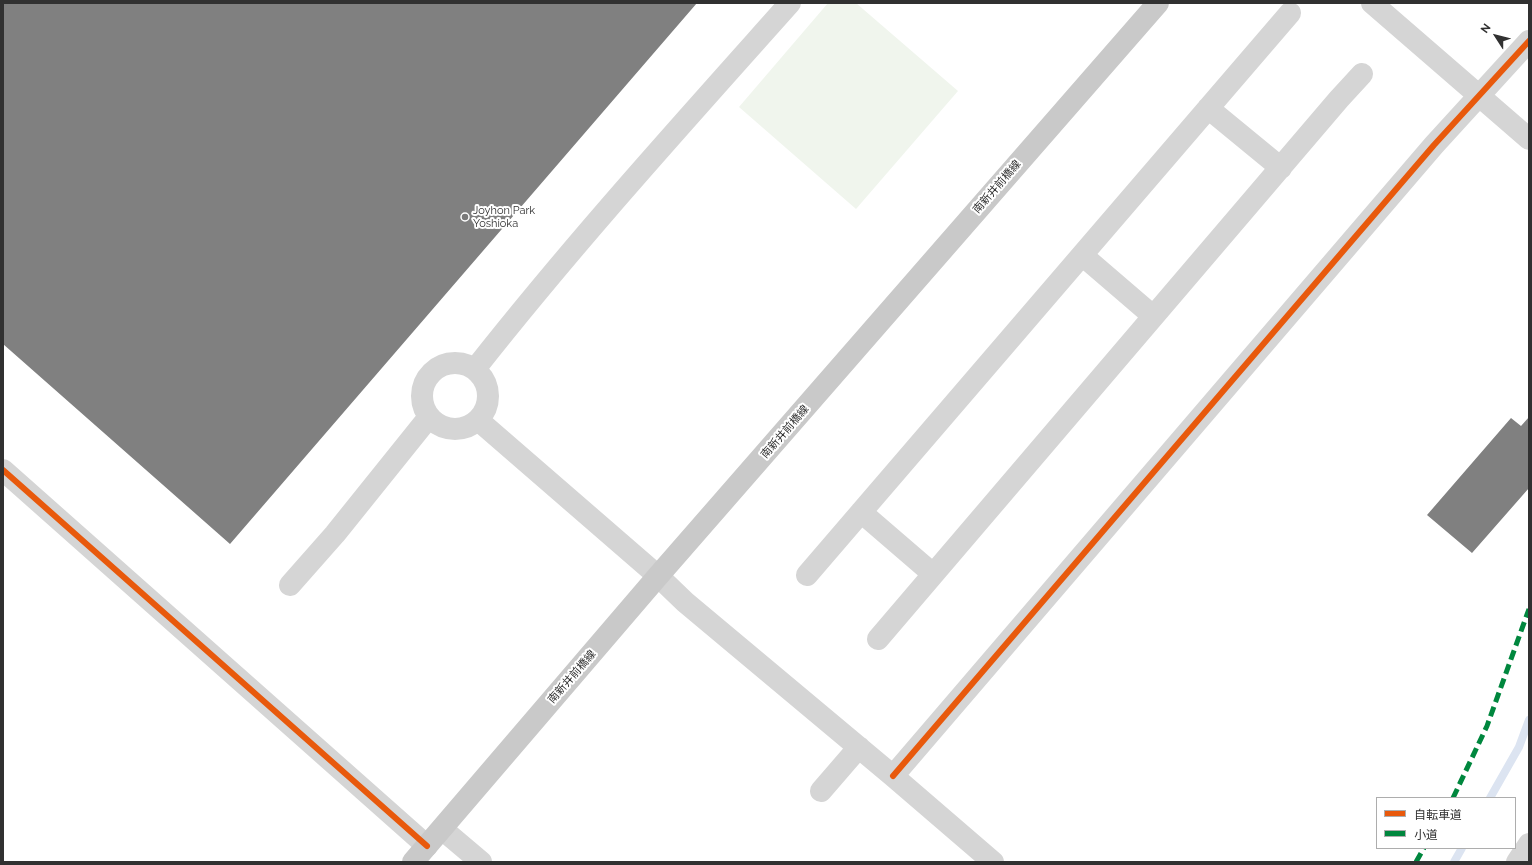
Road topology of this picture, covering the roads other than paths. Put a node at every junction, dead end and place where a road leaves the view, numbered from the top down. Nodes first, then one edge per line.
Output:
1 (790, 3) edge
2 (1158, 3) edge
3 (1372, 3) edge
4 (1290, 13) dead end
5 (1529, 41) edge
6 (1362, 74) dead end
7 (1478, 96) junction
8 (1208, 108) junction
9 (1529, 139) edge
10 (1281, 168) junction
11 (1082, 254) junction
12 (1153, 316) junction
13 (475, 369) junction
14 (429, 417) junction
15 (478, 420) junction
16 (3, 470) edge
17 (861, 512) junction
18 (933, 574) junction
19 (807, 575) dead end
20 (658, 576) junction
21 (290, 585) dead end
22 (878, 638) dead end
23 (859, 748) junction
24 (893, 776) junction
25 (821, 791) dead end
26 (442, 828) junction
27 (1529, 844) edge
28 (420, 854) edge
29 (480, 862) edge
30 (993, 862) edge
31 (1517, 862) edge

1 - 13 street
2 - 20 main road, 南新井前橋線
3 - 7 street
4 - 8 street
5 - 7 street
6 - 10 street
7 - 9 street
7 - 24 street
8 - 10 street
8 - 11 street
10 - 12 street
11 - 12 street
11 - 17 street
12 - 18 street
13 - 14 street
13 - 15 street
14 - 15 street
14 - 21 street
15 - 20 street
16 - 28 street
17 - 18 street
17 - 19 street
18 - 22 street
20 - 23 street
20 - 26 main road, 南新井前橋線
23 - 24 street
23 - 25 street
24 - 30 street
26 - 28 main road, 南新井前橋線
26 - 29 street
27 - 31 street

